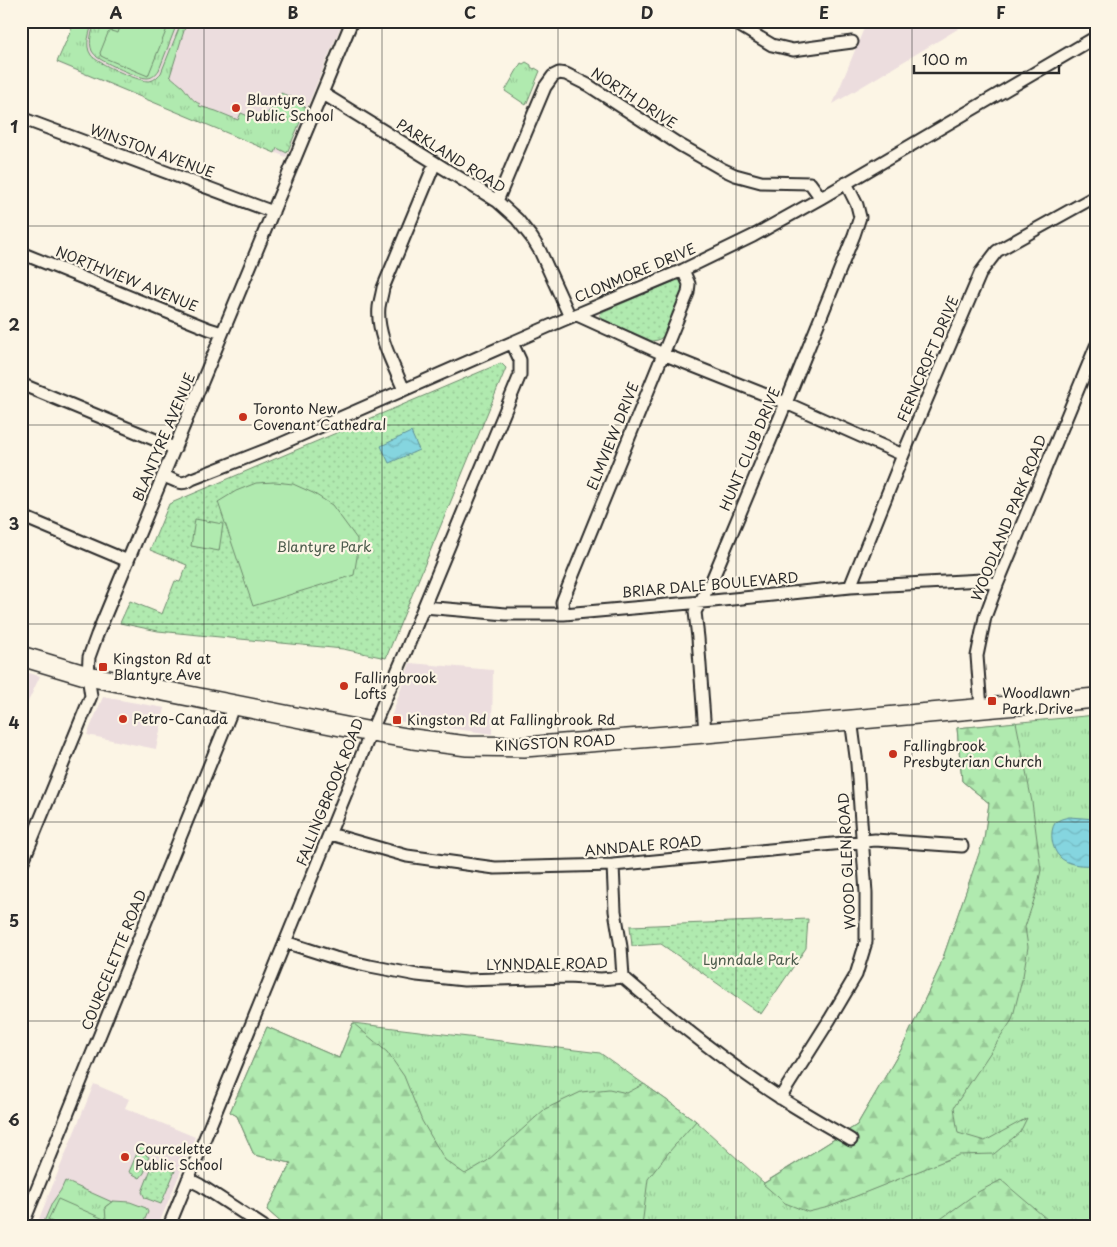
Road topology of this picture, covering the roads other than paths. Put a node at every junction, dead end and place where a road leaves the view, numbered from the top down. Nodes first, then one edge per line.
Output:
1 (352, 21) edge
2 (732, 21) edge
3 (747, 25) edge
4 (1096, 37) edge
5 (852, 42) dead end
6 (322, 93) junction
7 (21, 118) edge
8 (435, 163) junction
9 (846, 183) junction
10 (1096, 196) edge
11 (821, 198) junction
12 (497, 201) junction
13 (273, 212) junction
14 (21, 253) edge
15 (683, 270) junction
16 (574, 316) junction
17 (222, 333) junction
18 (512, 343) junction
19 (1096, 346) edge
20 (663, 354) junction
21 (21, 384) edge
22 (404, 390) junction
23 (786, 403) junction
24 (175, 449) junction
25 (903, 454) junction
26 (164, 476) junction
27 (21, 516) edge
28 (128, 561) junction
29 (997, 585) junction
30 (850, 587) junction
31 (700, 602) junction
32 (424, 607) junction
33 (564, 614) junction
34 (21, 656) edge
35 (88, 676) junction
36 (1096, 698) edge
37 (234, 705) junction
38 (982, 708) junction
39 (851, 719) junction
40 (371, 732) junction
41 (705, 733) junction
42 (330, 834) junction
43 (862, 841) junction
44 (962, 846) dead end
45 (613, 865) junction
46 (21, 866) edge
47 (285, 942) junction
48 (624, 977) junction
49 (780, 1098) junction
50 (851, 1140) dead end
51 (188, 1180) junction
52 (22, 1226) edge
53 (169, 1226) edge
54 (263, 1226) edge

1 - 6 street, BLANTYRE AVENUE
2 - 3 street
3 - 5 street
4 - 9 street, CLONMORE DRIVE
6 - 8 street, PARKLAND ROAD
6 - 13 street, BLANTYRE AVENUE
7 - 13 street, WINSTON AVENUE
8 - 12 street, PARKLAND ROAD
8 - 22 street
9 - 11 street, CLONMORE DRIVE
9 - 23 street, HUNT CLUB DRIVE
10 - 25 street, FERNCROFT DRIVE
11 - 12 street, NORTH DRIVE
11 - 15 street, CLONMORE DRIVE
12 - 16 street, PARKLAND ROAD
13 - 17 street, BLANTYRE AVENUE
14 - 17 street, NORTHVIEW AVENUE
15 - 16 street, CLONMORE DRIVE
15 - 20 street, ELMVIEW DRIVE
16 - 18 street, CLONMORE DRIVE
16 - 20 street
17 - 24 street, BLANTYRE AVENUE
18 - 22 street, CLONMORE DRIVE
18 - 32 street, FALLINGBROOK ROAD
19 - 29 street, WOODLAND PARK ROAD
20 - 23 street
20 - 33 street, ELMVIEW DRIVE
21 - 24 street
22 - 26 street, CLONMORE DRIVE
23 - 25 street
23 - 31 street, HUNT CLUB DRIVE
24 - 26 street, BLANTYRE AVENUE
25 - 30 street, FERNCROFT DRIVE
26 - 28 street, BLANTYRE AVENUE
27 - 28 street
28 - 35 street, BLANTYRE AVENUE
29 - 30 street, BRIAR DALE BOULEVARD
29 - 38 street, WOODLAND PARK ROAD
30 - 31 street, BRIAR DALE BOULEVARD
31 - 33 street, BRIAR DALE BOULEVARD
31 - 41 street, HUNT CLUB DRIVE
32 - 33 street, BRIAR DALE BOULEVARD
32 - 40 street, FALLINGBROOK ROAD
34 - 35 main road, KINGSTON ROAD
35 - 37 main road, KINGSTON ROAD
35 - 46 street, BLANTYRE AVENUE
36 - 38 main road, KINGSTON ROAD
37 - 40 main road, KINGSTON ROAD
37 - 52 street, COURCELETTE ROAD
38 - 39 main road, KINGSTON ROAD
39 - 41 main road, KINGSTON ROAD
39 - 43 street, WOOD GLEN ROAD
40 - 41 main road, KINGSTON ROAD
40 - 42 street, FALLINGBROOK ROAD
42 - 45 street, ANNDALE ROAD
42 - 47 street, FALLINGBROOK ROAD
43 - 44 street, ANNDALE ROAD
43 - 45 street, ANNDALE ROAD
43 - 49 street, WOOD GLEN ROAD
45 - 48 street
47 - 48 street, LYNNDALE ROAD
47 - 51 street, FALLINGBROOK ROAD
48 - 49 street, LYNNDALE ROAD
49 - 50 street, LYNNDALE ROAD
51 - 53 street, FALLINGBROOK ROAD
51 - 54 street

